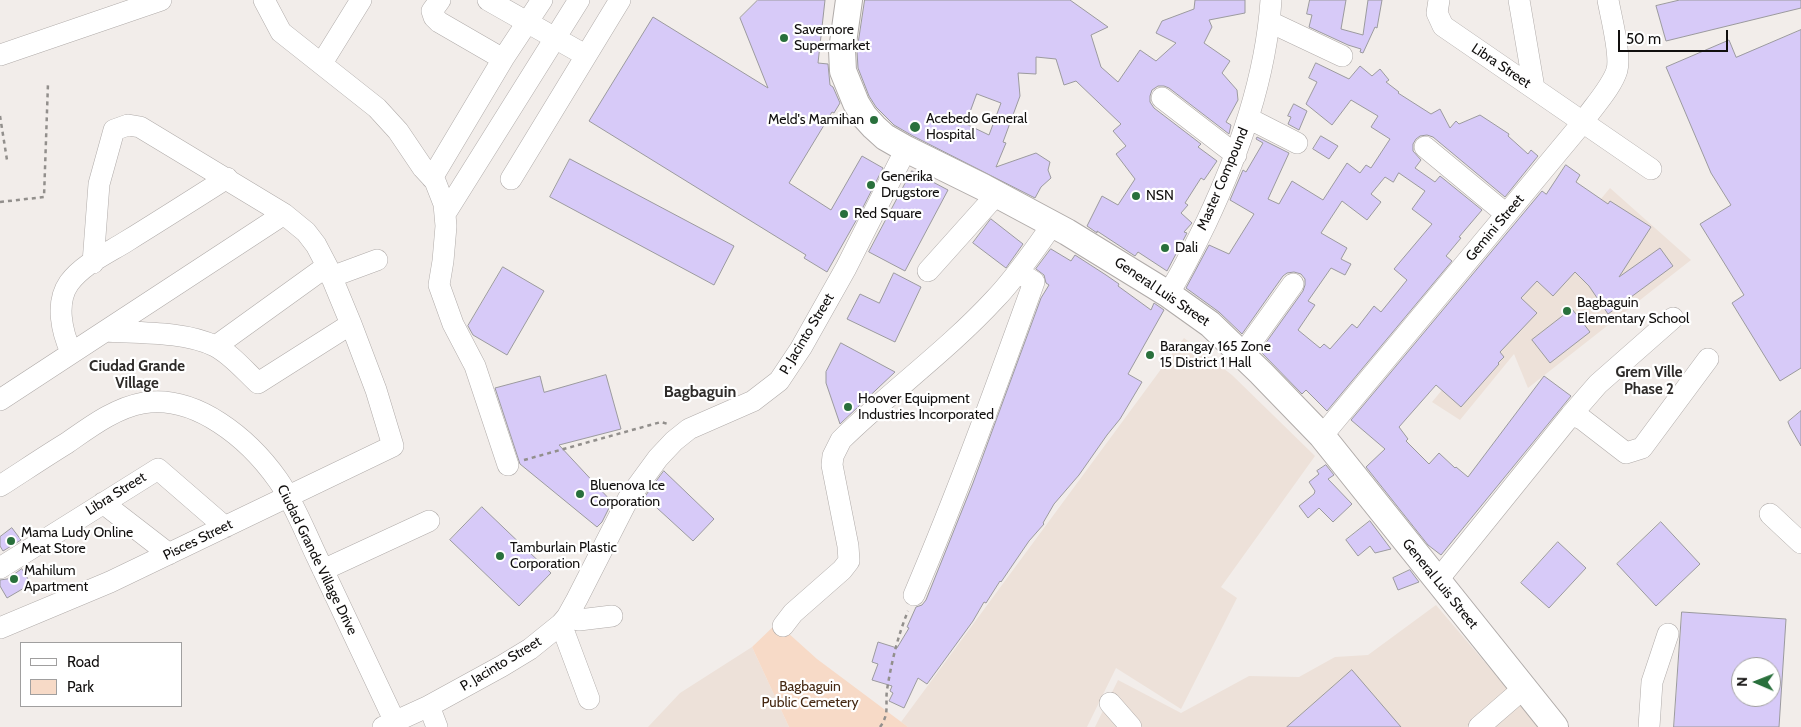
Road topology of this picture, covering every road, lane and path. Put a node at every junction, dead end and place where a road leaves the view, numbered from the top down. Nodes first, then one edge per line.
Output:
1 (161, 0) edge
2 (264, 0) edge
3 (361, 0) edge
4 (440, 0) edge
5 (488, 0) edge
6 (542, 0) edge
7 (579, 0) edge
8 (620, 0) edge
9 (849, 0) edge
10 (1271, 0) edge
11 (1438, 0) edge
12 (1519, 0) edge
13 (1608, 0) edge
14 (527, 22) junction
15 (1270, 22) junction
16 (555, 38) junction
17 (0, 55) edge
18 (585, 55) junction
19 (1342, 56) dead end
20 (503, 59) junction
21 (322, 63) junction
22 (48, 84) dead end
23 (1534, 88) junction
24 (1162, 98) dead end
25 (0, 116) edge
26 (1248, 118) junction
27 (1583, 122) junction
28 (1297, 143) dead end
29 (1425, 147) dead end
30 (906, 149) junction
31 (1236, 155) junction
32 (7, 160) dead end
33 (1651, 169) dead end
34 (228, 178) junction
35 (432, 178) junction
36 (511, 178) dead end
37 (997, 194) junction
38 (0, 202) edge
39 (284, 214) junction
40 (445, 214) junction
41 (1506, 214) junction
42 (1053, 224) junction
43 (377, 260) dead end
44 (93, 262) junction
45 (928, 271) dead end
46 (329, 272) junction
47 (1018, 272) junction
48 (1294, 284) dead end
49 (1168, 294) junction
50 (1673, 318) dead end
51 (351, 324) junction
52 (105, 331) junction
53 (216, 346) junction
54 (72, 352) junction
55 (1242, 355) junction
56 (1708, 359) dead end
57 (0, 400) edge
58 (1571, 415) junction
59 (689, 429) junction
60 (1322, 436) junction
61 (508, 465) joint
62 (0, 486) edge
63 (288, 497) junction
64 (103, 503) junction
65 (1770, 514) dead end
66 (428, 521) dead end
67 (224, 527) junction
68 (1801, 543) edge
69 (169, 554) junction
70 (0, 568) edge
71 (323, 570) junction
72 (1437, 581) junction
73 (914, 595) joint
74 (612, 616) dead end
75 (564, 620) junction
76 (783, 626) dead end
77 (0, 628) edge
78 (1668, 634) dead end
79 (1524, 688) junction
80 (589, 699) dead end
81 (1110, 702) dead end
82 (429, 706) junction
83 (389, 724) edge
84 (437, 727) edge
85 (880, 727) edge
86 (1131, 727) edge
87 (1479, 727) edge
88 (1555, 727) edge
89 (1649, 727) edge

1 - 17 street
2 - 21 street
3 - 21 street
4 - 20 street
5 - 14 street
6 - 14 street
7 - 16 street
8 - 18 street
9 - 30 main road, General Luis Street
10 - 15 street, Master Compound
11 - 23 street, Libra Street
12 - 23 street
13 - 27 street, Gemini Street
14 - 16 street
14 - 20 street
15 - 19 street
15 - 26 street, Master Compound
16 - 18 street
16 - 40 street
18 - 36 street
20 - 35 street
21 - 35 street
22 - 38 path
23 - 27 street, Libra Street
24 - 31 street
25 - 32 path
26 - 28 street
26 - 31 street, Master Compound
27 - 33 street, Libra Street
27 - 41 street, Gemini Street
29 - 41 street
30 - 37 main road, General Luis Street
30 - 59 street, P. Jacinto Street
31 - 49 street, Master Compound
34 - 39 street
34 - 44 street
34 - 44 street
35 - 40 street
37 - 42 main road, General Luis Street
37 - 45 street
39 - 46 street
39 - 52 street
40 - 61 street
41 - 60 street, Gemini Street
42 - 47 street
42 - 49 main road, General Luis Street
43 - 46 street
44 - 54 street
46 - 51 street
46 - 53 street
47 - 73 street
47 - 76 street
48 - 55 street
49 - 55 main road, General Luis Street
50 - 58 street
51 - 53 street
51 - 63 street, Pisces Street
52 - 53 street
52 - 54 street
54 - 57 street
55 - 60 main road, General Luis Street
56 - 58 street
58 - 72 street
59 - 61 path
59 - 75 street, P. Jacinto Street
60 - 72 main road, General Luis Street
62 - 63 street, Ciudad Grande Village Drive
63 - 67 street, Pisces Street
63 - 71 street, Ciudad Grande Village Drive
64 - 67 street, Libra Street
64 - 69 street
64 - 70 street, Libra Street
65 - 68 street
66 - 71 street
67 - 69 street, Pisces Street
69 - 77 street, Pisces Street
71 - 83 street, Ciudad Grande Village Drive
72 - 79 main road, General Luis Street
73 - 85 path
74 - 75 street
75 - 80 street
75 - 82 street, P. Jacinto Street
78 - 89 street
79 - 87 street
79 - 88 main road, General Luis Street
81 - 86 street
82 - 83 street, P. Jacinto Street
82 - 84 street

